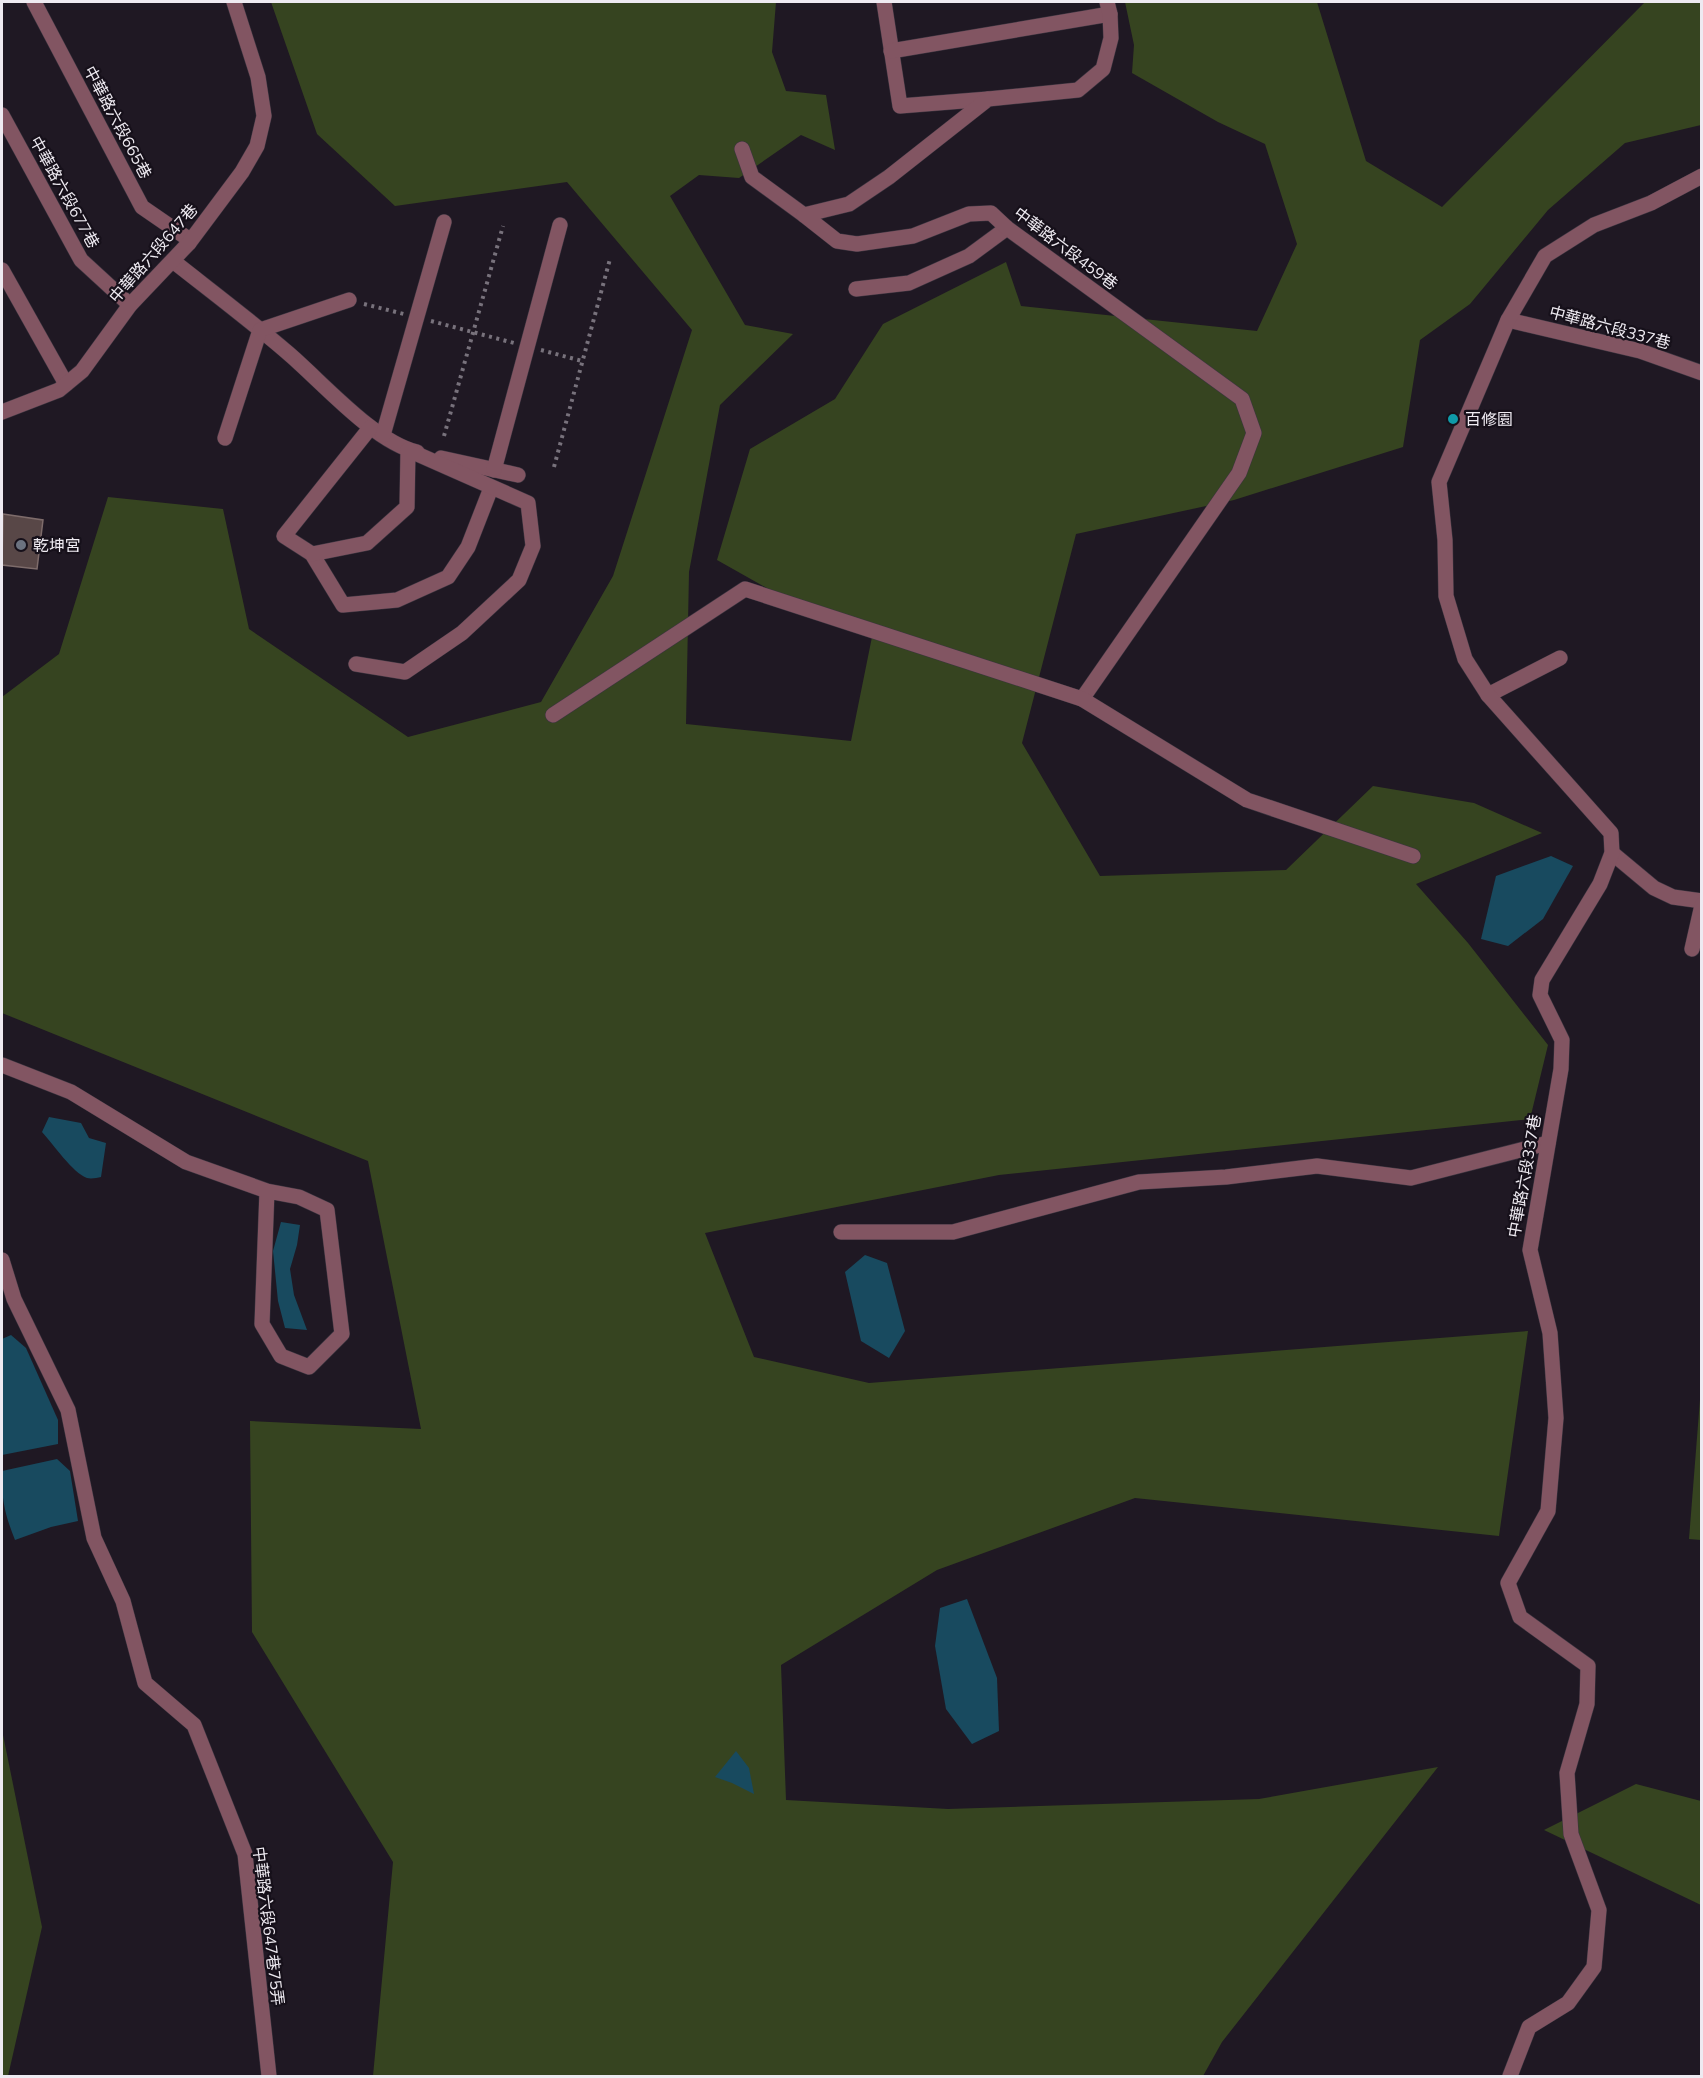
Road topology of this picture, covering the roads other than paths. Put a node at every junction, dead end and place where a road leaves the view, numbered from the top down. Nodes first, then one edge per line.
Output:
1 (34, 2) edge
2 (234, 2) edge
3 (884, 2) edge
4 (1108, 8) edge
5 (891, 51) junction
6 (988, 99) junction
7 (2, 115) edge
8 (742, 149) dead end
9 (1701, 176) edge
10 (804, 215) junction
11 (444, 222) dead end
12 (560, 225) dead end
13 (1007, 228) junction
14 (189, 243) junction
15 (173, 261) junction
16 (2, 270) edge
17 (856, 289) dead end
18 (349, 300) road end
19 (130, 305) junction
20 (1509, 320) junction
21 (260, 330) junction
22 (1701, 373) edge
23 (66, 384) junction
24 (2, 412) edge
25 (376, 431) junction
26 (225, 438) dead end
27 (408, 450) junction
28 (494, 470) junction
29 (518, 476) dead end
30 (491, 488) junction
31 (312, 554) junction
32 (1560, 658) dead end
33 (356, 664) dead end
34 (1488, 695) junction
35 (1082, 699) junction
36 (553, 715) dead end
37 (1612, 853) junction
38 (1413, 856) dead end
39 (1701, 903) edge
40 (1692, 949) dead end
41 (2, 1065) edge
42 (1548, 1143) junction
43 (267, 1191) junction
44 (841, 1232) dead end
45 (2, 1260) edge
46 (269, 2076) edge
47 (1510, 2076) edge

1 - 14 street, 中華路六段665巷
2 - 14 street, 中華路六段647巷
3 - 5 street
4 - 5 street
4 - 6 street
5 - 6 street
6 - 10 street
7 - 19 street, 中華路六段677巷
8 - 10 street, 中華路六段459巷
9 - 20 street
10 - 13 street, 中華路六段459巷
11 - 25 street
12 - 28 street
13 - 17 street
13 - 35 street, 中華路六段459巷
14 - 15 street, 中華路六段647巷
15 - 19 street, 中華路六段647巷
15 - 21 street
16 - 23 street
18 - 21 street
19 - 23 street, 中華路六段647巷
20 - 22 street, 中華路六段337巷
20 - 34 street
21 - 25 street
21 - 26 street
23 - 24 street, 中華路六段647巷
25 - 27 street
25 - 31 street
27 - 28 street
27 - 30 street
27 - 31 street
28 - 29 street
30 - 31 street
30 - 33 street
32 - 34 street
34 - 37 street
35 - 36 street
35 - 38 street
37 - 39 street
37 - 42 street, 中華路六段337巷
39 - 40 street
41 - 43 street
42 - 44 street
42 - 47 street, 中華路六段337巷
43 - 43 street
45 - 46 street, 中華路六段647巷75弄

